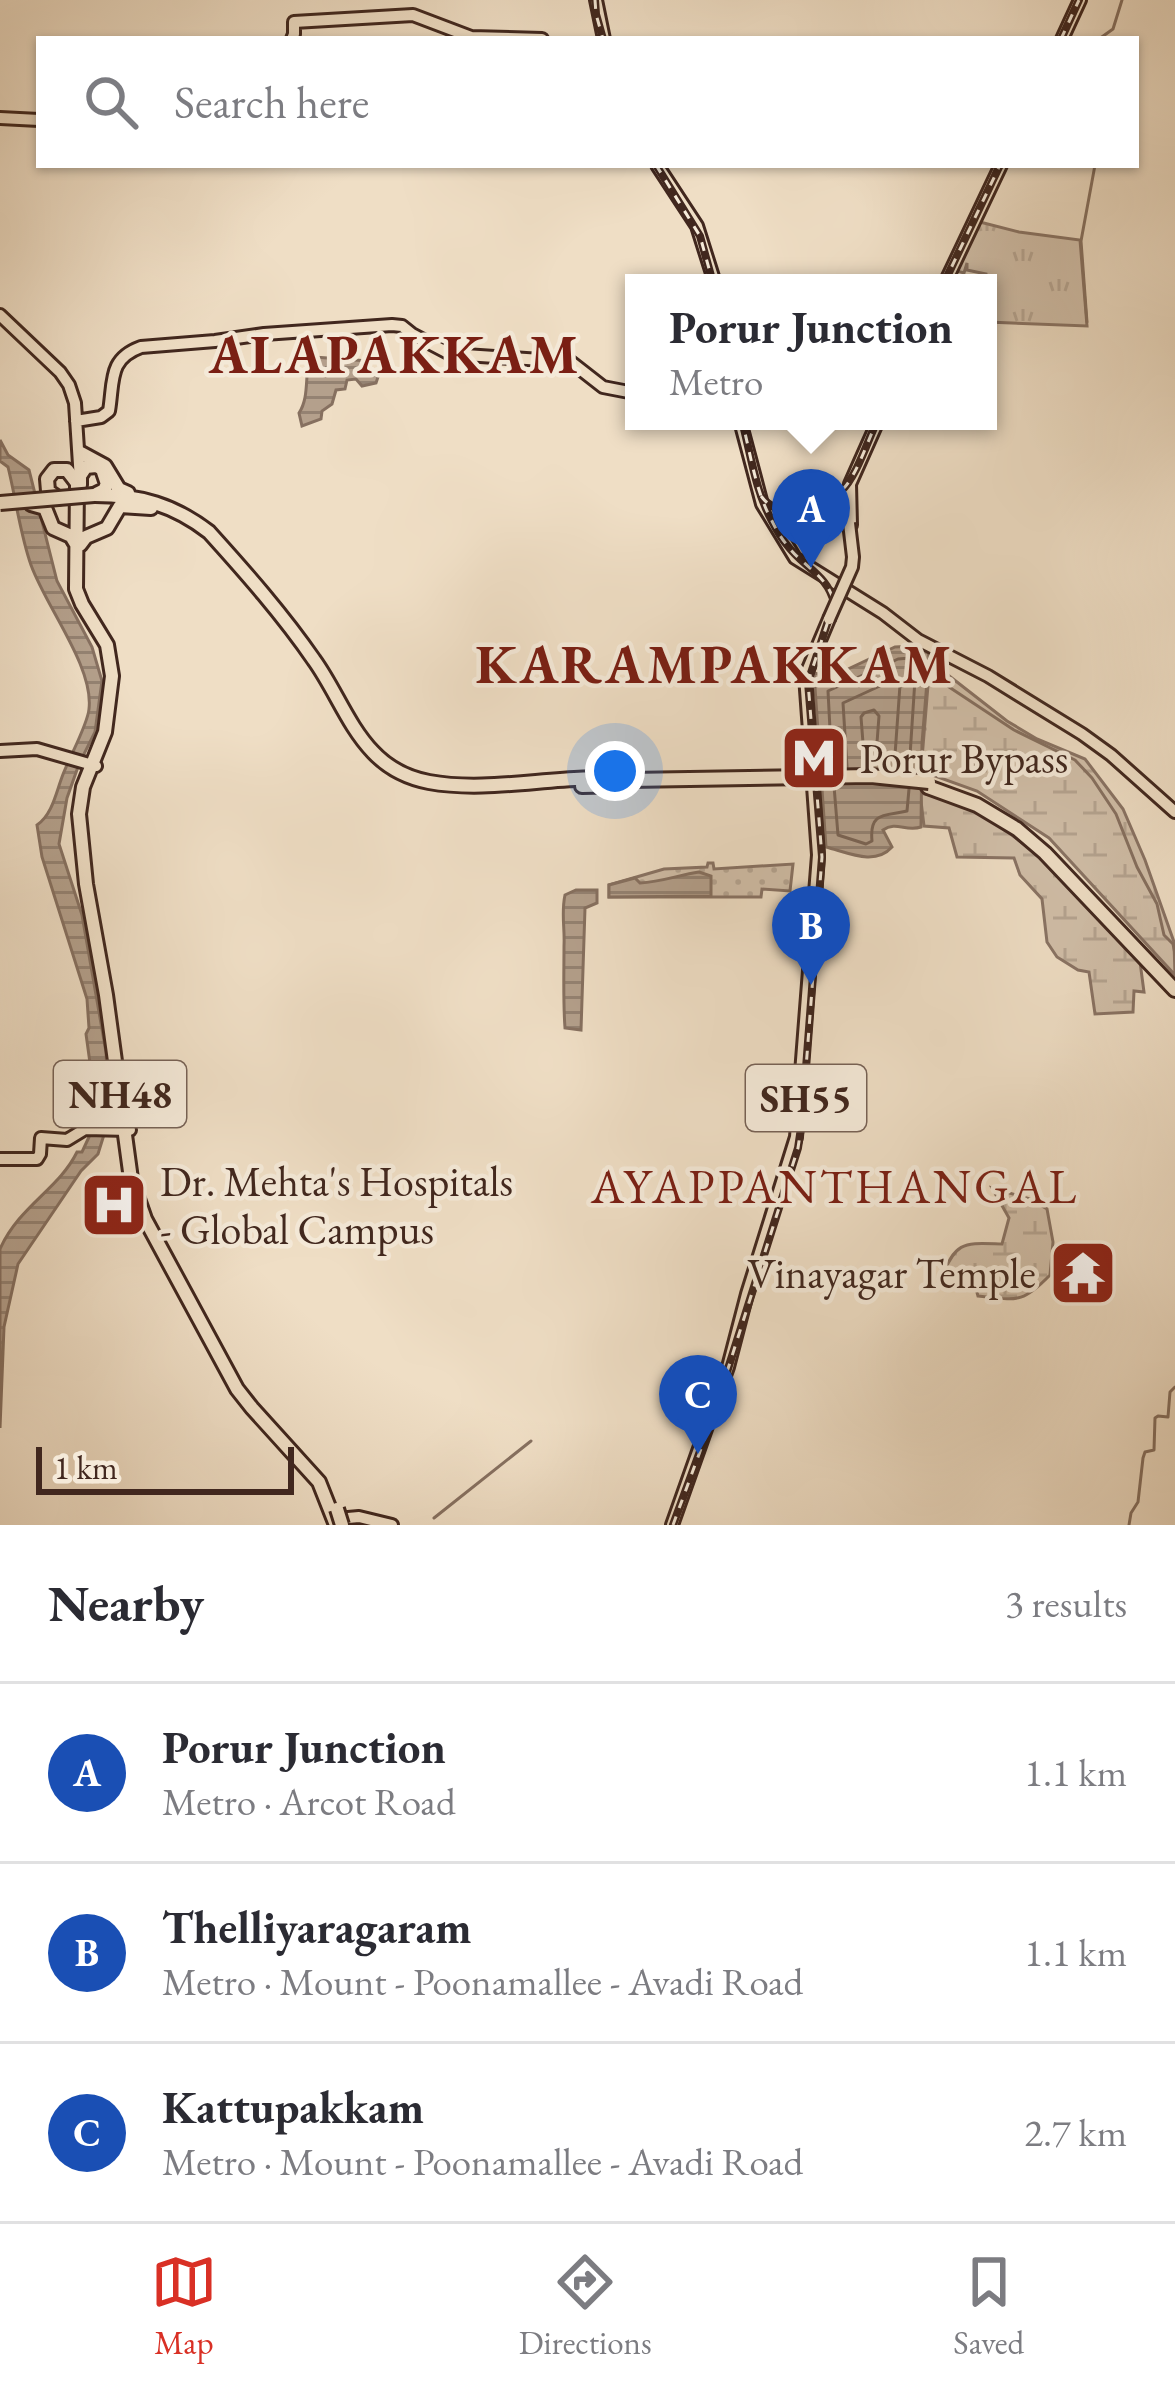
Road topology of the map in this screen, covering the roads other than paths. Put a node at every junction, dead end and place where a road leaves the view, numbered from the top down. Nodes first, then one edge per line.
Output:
1 (595, 0) edge
2 (1078, 0) edge
3 (294, 36) edge
4 (468, 36) edge
5 (603, 36) edge
6 (1060, 36) edge
7 (0, 118) edge
8 (36, 120) edge
9 (658, 168) edge
10 (998, 168) edge
11 (710, 274) edge
12 (946, 274) edge
13 (0, 319) edge
14 (37, 356) junction
15 (625, 391) edge
16 (76, 421) junction
17 (744, 430) edge
18 (872, 430) edge
19 (78, 450) junction
20 (63, 467) junction
21 (78, 481) junction
22 (104, 497) junction
23 (65, 500) junction
24 (34, 502) junction
25 (158, 502) junction
26 (0, 505) edge
27 (176, 513) junction
28 (80, 515) junction
29 (77, 544) junction
30 (316, 667) junction
31 (0, 752) edge
32 (91, 765) junction
33 (1175, 811) edge
34 (1175, 986) edge
35 (122, 1128) junction
36 (0, 1159) edge
37 (249, 1400) junction
38 (338, 1518) edge
39 (381, 1525) edge
40 (392, 1525) edge
41 (673, 1525) edge

1 - 5 main road
2 - 6 main road
3 - 4 main road
7 - 8 main road
9 - 11 main road
10 - 12 main road
13 - 14 main road
14 - 16 main road
14 - 19 main road
15 - 16 main road
16 - 19 main road
17 - 33 main road
18 - 41 main road, SH55, bridge
19 - 20 highway
19 - 21 main road
19 - 25 highway
20 - 21 highway
20 - 23 highway
20 - 24 highway
21 - 22 highway
21 - 28 highway
22 - 23 highway, bridge
22 - 25 highway
22 - 27 highway
22 - 28 highway
23 - 24 highway, bridge
23 - 29 highway
24 - 26 highway, bridge
24 - 29 highway
25 - 30 highway
27 - 29 highway
27 - 30 highway
28 - 29 highway
29 - 32 highway, NH48
30 - 34 highway, bridge
31 - 32 main road
32 - 35 highway, NH48
32 - 35 highway, NH48
35 - 36 main road
35 - 37 highway, NH48
35 - 37 highway, NH48
37 - 38 highway, NH48
37 - 38 highway, NH48
38 - 39 main road
38 - 40 main road

